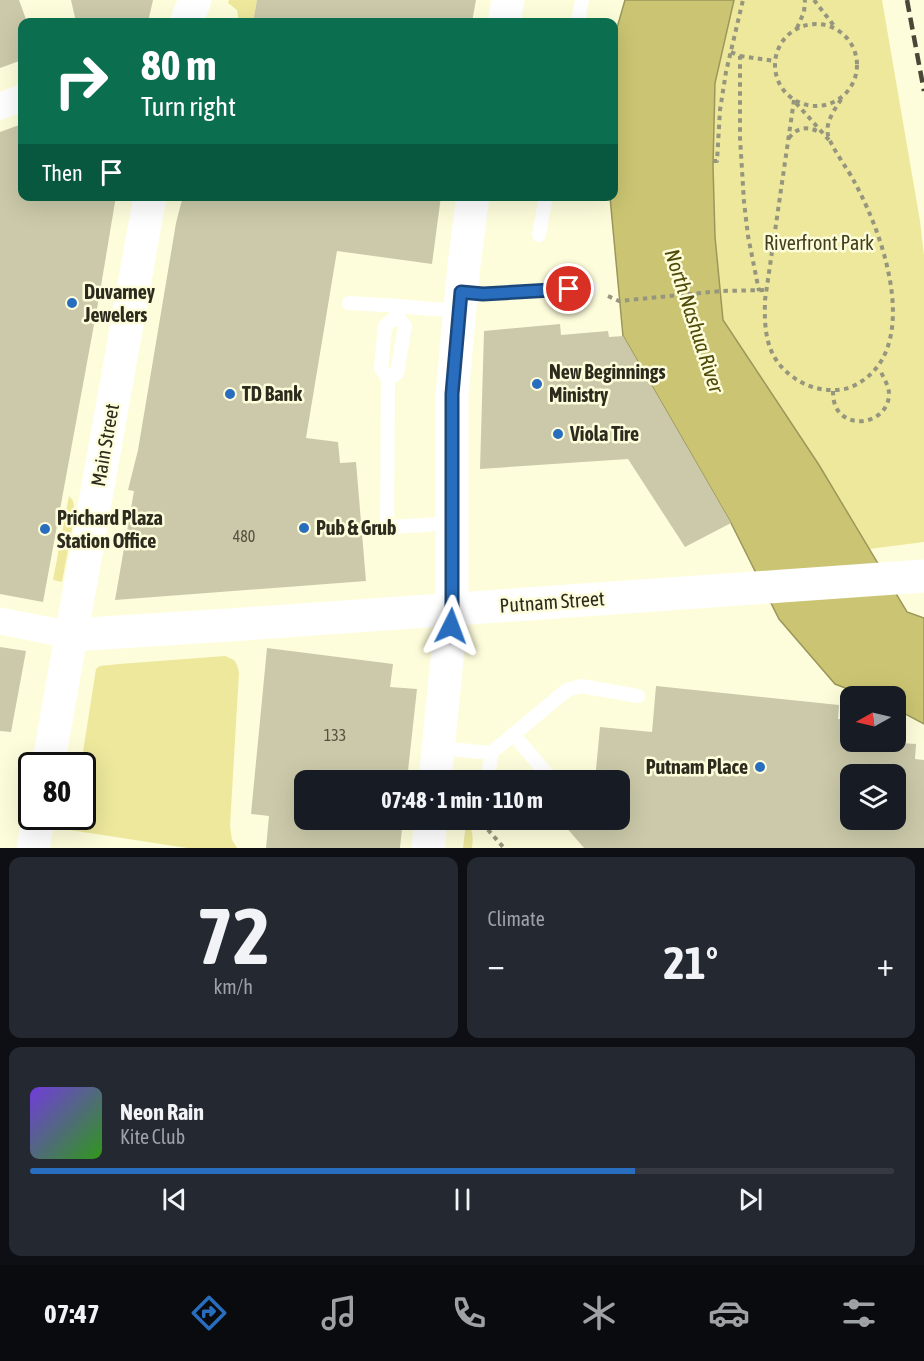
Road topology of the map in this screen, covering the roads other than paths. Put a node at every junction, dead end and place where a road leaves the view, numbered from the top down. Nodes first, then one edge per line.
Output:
1 (195, 0) edge
2 (508, 0) edge
3 (582, 0) edge
4 (188, 18) edge
5 (505, 18) edge
6 (579, 18) edge
7 (18, 99) edge
8 (0, 106) edge
9 (149, 201) edge
10 (472, 201) edge
11 (545, 201) edge
12 (539, 236) dead end
13 (591, 288) road end
14 (460, 301) junction
15 (349, 303) dead end
16 (398, 311) junction
17 (452, 522) junction
18 (924, 576) edge
19 (452, 609) junction
20 (0, 621) edge
21 (71, 635) junction
22 (638, 696) dead end
23 (513, 734) junction
24 (439, 748) junction
25 (50, 752) edge
26 (491, 753) junction
27 (436, 770) edge
28 (489, 770) edge
29 (544, 770) edge
30 (36, 830) edge
31 (430, 830) edge
32 (33, 848) edge
33 (428, 848) edge

1 - 4 main road
2 - 5 main road
3 - 6 lane
7 - 8 street
9 - 21 main road, Main Street
10 - 14 main road
11 - 12 lane
13 - 14 lane
14 - 16 lane
14 - 17 main road
15 - 16 lane
16 - 17 lane
17 - 19 main road
18 - 19 main road, Putnam Street
19 - 21 main road, Putnam Street
19 - 24 main road
20 - 21 street
21 - 25 main road, Main Street
22 - 23 lane
23 - 26 lane
23 - 29 lane
24 - 26 lane
24 - 27 main road
26 - 28 lane
30 - 32 main road
31 - 33 main road

